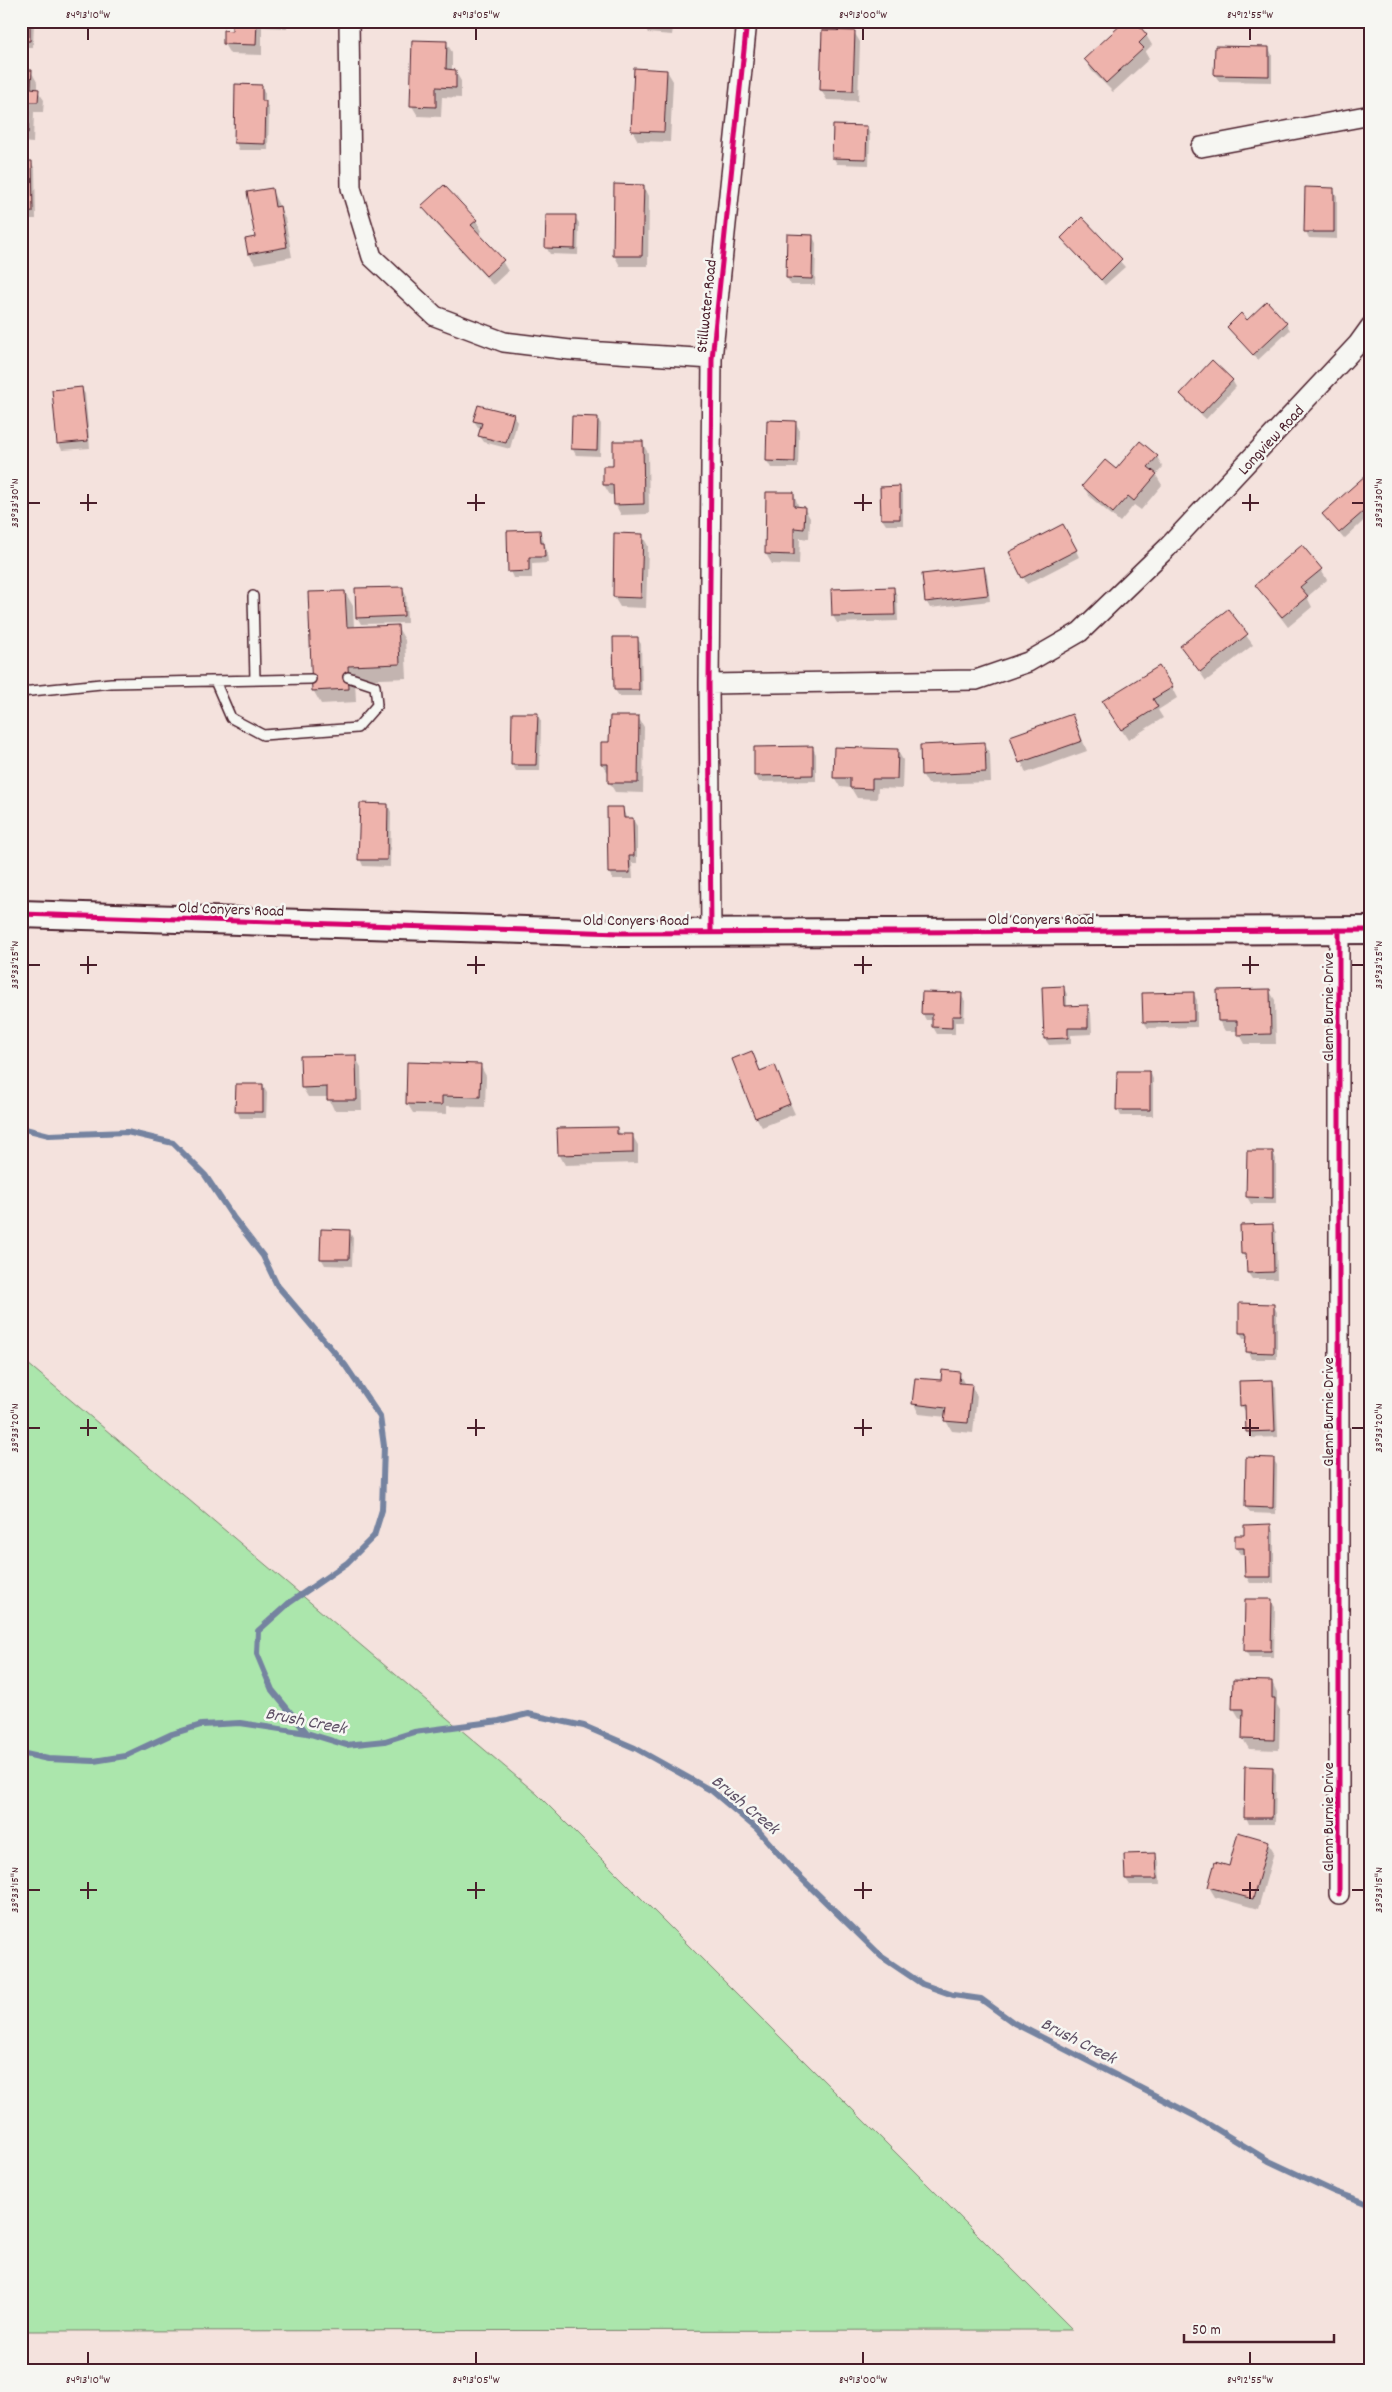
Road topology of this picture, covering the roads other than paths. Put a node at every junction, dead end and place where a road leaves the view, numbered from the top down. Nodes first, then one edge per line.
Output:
1 (349, 21) edge
2 (747, 21) edge
3 (1371, 115) edge
4 (1201, 147) dead end
5 (1371, 326) edge
6 (712, 359) junction
7 (253, 596) dead end
8 (348, 677) dead end
9 (311, 679) dead end
10 (255, 680) junction
11 (216, 681) junction
12 (709, 684) junction
13 (21, 692) edge
14 (21, 914) edge
15 (1340, 930) junction
16 (1371, 930) edge
17 (711, 931) junction
18 (1340, 1894) dead end

1 - 6 street
2 - 6 street, Stillwater Road
3 - 4 street
5 - 12 street, Longview Road
6 - 12 street, Stillwater Road
7 - 10 lane
8 - 11 lane
9 - 10 lane
10 - 11 lane
11 - 13 lane
12 - 17 street, Stillwater Road
14 - 17 street, Old Conyers Road
15 - 16 street, Old Conyers Road
15 - 17 street, Old Conyers Road
15 - 18 street, Glenn Burnie Drive

